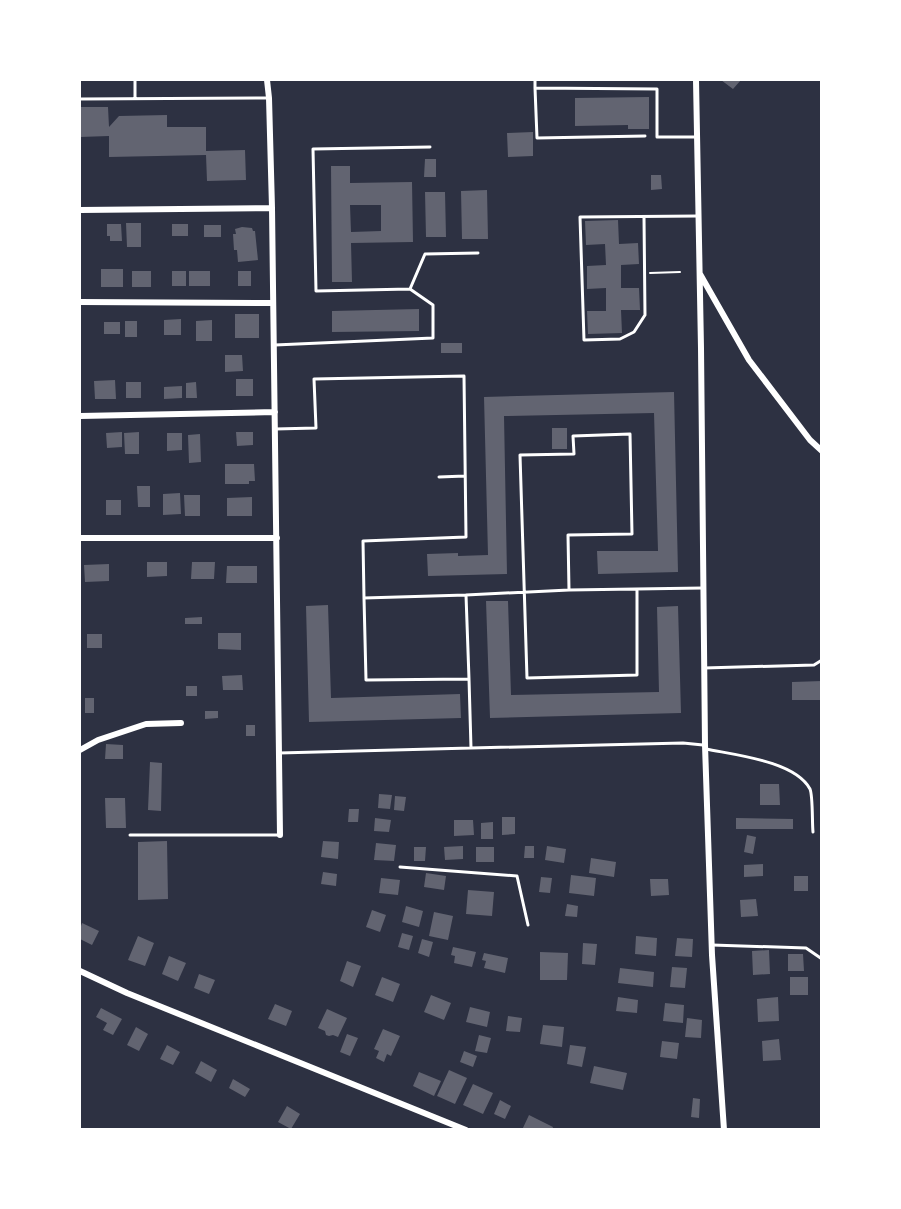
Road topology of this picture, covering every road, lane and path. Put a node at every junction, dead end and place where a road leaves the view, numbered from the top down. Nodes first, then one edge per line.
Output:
1 (135, 80) edge
2 (267, 80) edge
3 (535, 80) edge
4 (696, 80) edge
5 (535, 88) junction
6 (269, 98) junction
7 (80, 99) edge
8 (135, 99) junction
9 (645, 136) dead end
10 (697, 137) junction
11 (430, 147) dead end
12 (272, 208) junction
13 (80, 210) edge
14 (698, 216) junction
15 (644, 217) junction
16 (478, 253) dead end
17 (680, 272) dead end
18 (644, 273) junction
19 (700, 273) junction
20 (410, 289) junction
21 (80, 302) edge
22 (273, 303) junction
23 (273, 345) junction
24 (275, 412) junction
25 (80, 416) edge
26 (275, 429) junction
27 (822, 451) edge
28 (465, 476) junction
29 (438, 477) dead end
30 (80, 538) edge
31 (277, 538) junction
32 (703, 588) junction
33 (637, 589) junction
34 (569, 590) junction
35 (524, 593) junction
36 (466, 595) junction
37 (364, 598) junction
38 (822, 660) edge
39 (704, 668) junction
40 (469, 679) junction
41 (181, 723) dead end
42 (706, 747) junction
43 (471, 748) junction
44 (80, 750) edge
45 (279, 753) junction
46 (813, 832) dead end
47 (130, 835) dead end
48 (280, 835) joint
49 (400, 867) dead end
50 (528, 925) dead end
51 (712, 945) junction
52 (822, 959) edge
53 (80, 971) edge
54 (466, 1130) edge
55 (724, 1130) edge

1 - 8 lane
2 - 6 street
3 - 5 lane
4 - 10 street
5 - 9 lane
5 - 10 lane
6 - 8 lane
6 - 12 street
7 - 8 lane
10 - 14 street
11 - 20 lane
12 - 13 street
12 - 22 street
14 - 15 lane
14 - 19 street
15 - 18 lane
15 - 18 lane
16 - 20 lane
17 - 18 path
19 - 27 street
19 - 32 street
20 - 23 lane
21 - 22 street
22 - 23 street
23 - 24 street
24 - 25 street
24 - 26 street
26 - 28 lane
26 - 31 street
28 - 29 lane
28 - 37 lane
30 - 31 street
31 - 45 street
32 - 33 lane
32 - 39 street
33 - 34 lane
33 - 35 lane
34 - 35 lane
34 - 35 lane
35 - 36 lane
36 - 37 lane
36 - 40 lane
37 - 40 lane
38 - 39 lane
39 - 42 street
40 - 43 lane
41 - 44 street
42 - 43 lane
42 - 46 lane
42 - 51 street
43 - 45 lane
45 - 48 street
47 - 48 lane
49 - 50 lane
51 - 52 lane
51 - 55 street
53 - 54 street

